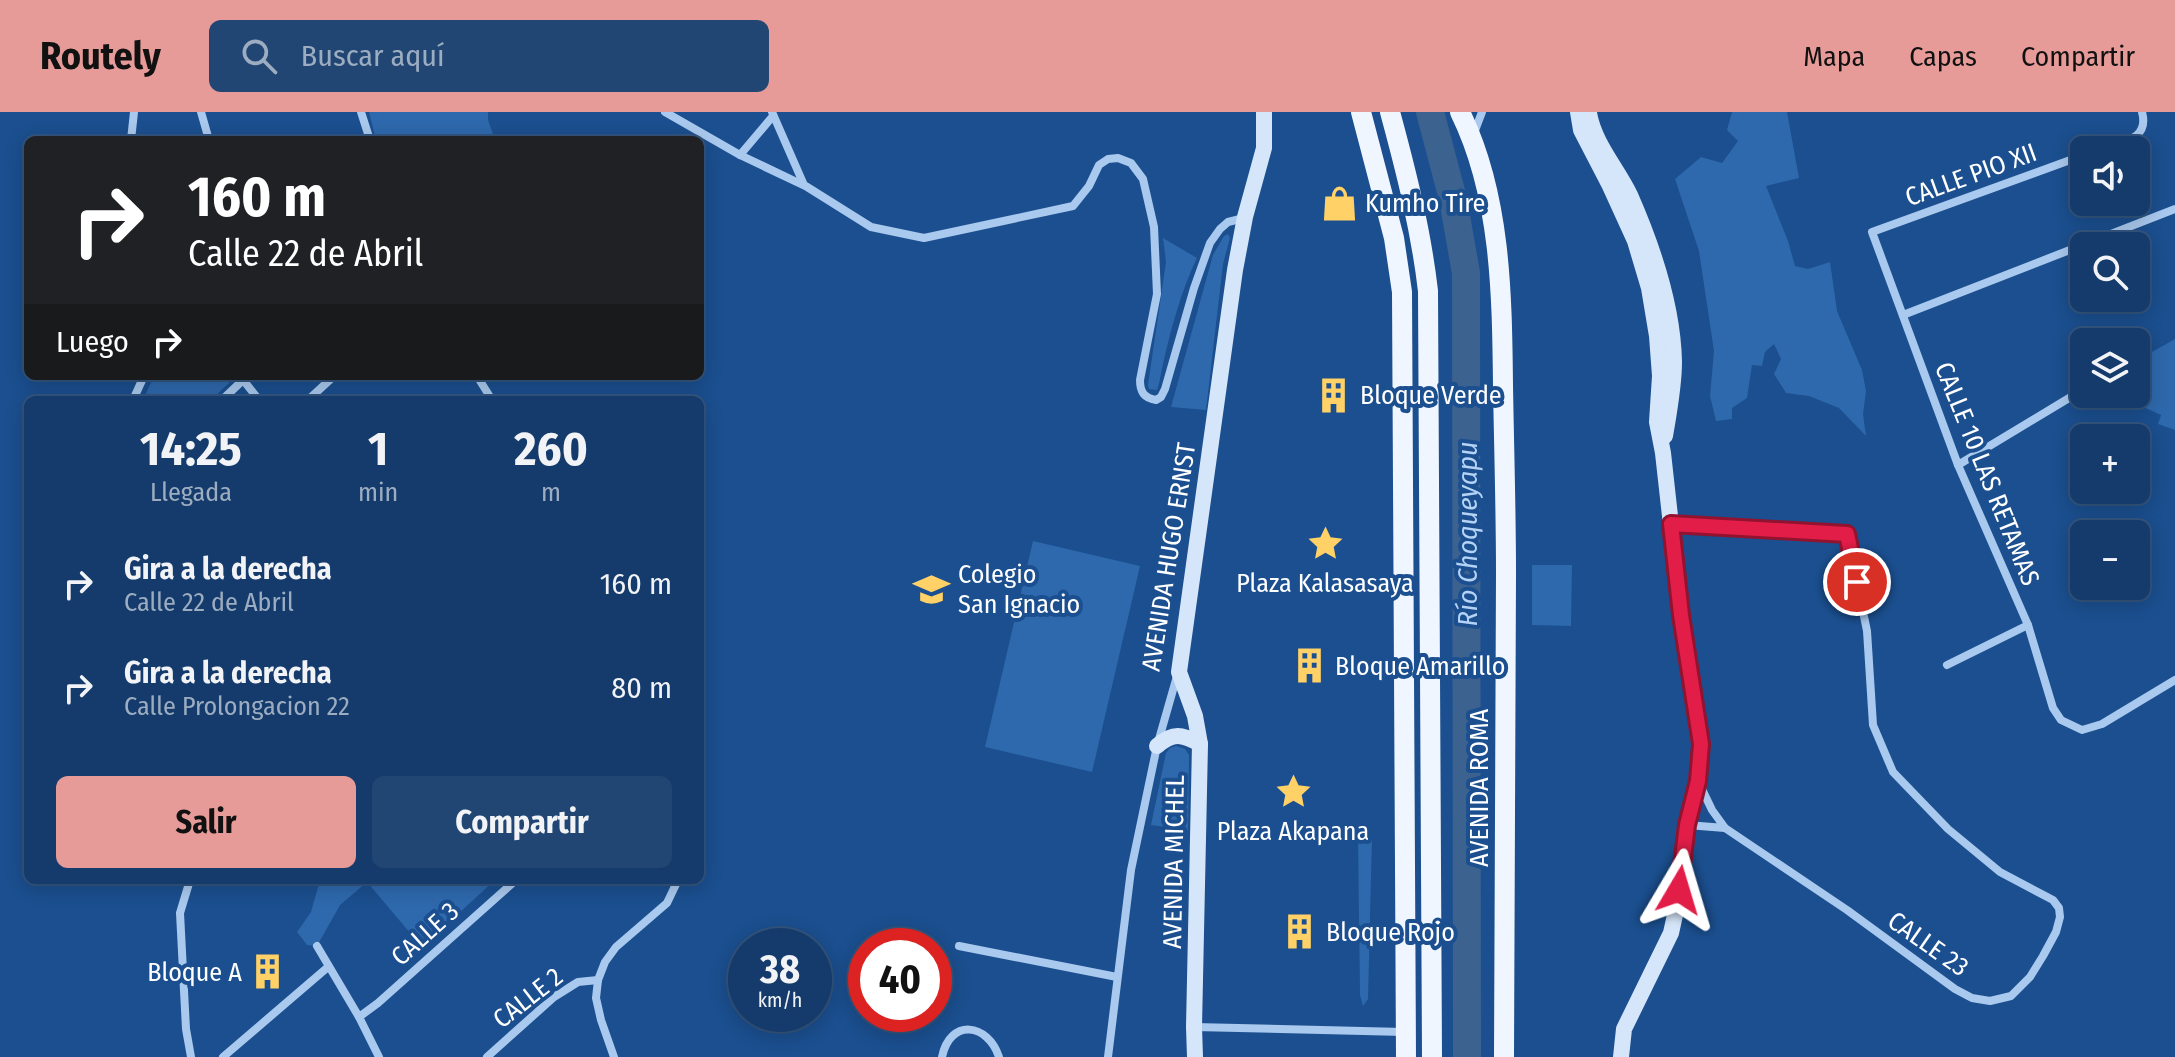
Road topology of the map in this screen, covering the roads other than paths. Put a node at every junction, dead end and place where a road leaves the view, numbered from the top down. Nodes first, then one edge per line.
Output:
1 (134, 112) edge
2 (201, 112) edge
3 (361, 112) edge
4 (665, 112) edge
5 (1264, 112) edge
6 (1361, 112) edge
7 (1390, 112) edge
8 (1460, 112) edge
9 (1471, 112) edge
10 (1482, 112) edge
11 (1578, 112) edge
12 (1589, 112) edge
13 (2142, 112) edge
14 (772, 114) edge
15 (131, 136) edge
16 (208, 136) edge
17 (369, 136) edge
18 (2137, 136) edge
19 (1472, 137) junction
20 (740, 155) junction
21 (2070, 160) edge
22 (804, 185) junction
23 (2175, 209) edge
24 (1245, 217) junction
25 (1872, 232) joint
26 (1903, 315) junction
27 (240, 380) edge
28 (244, 380) edge
29 (330, 380) edge
30 (226, 396) edge
31 (256, 396) edge
32 (312, 396) edge
33 (2070, 397) edge
34 (1663, 453) junction
35 (1958, 465) junction
36 (1671, 524) junction
37 (2028, 625) junction
38 (1947, 665) dead end
39 (1179, 672) junction
40 (2175, 680) edge
41 (1200, 744) junction
42 (1157, 746) junction
43 (1698, 781) junction
44 (1687, 825) junction
45 (1725, 828) junction
46 (189, 884) edge
47 (512, 884) edge
48 (676, 884) edge
49 (317, 946) dead end
50 (959, 946) dead end
51 (328, 967) junction
52 (1117, 977) junction
53 (598, 980) junction
54 (359, 1017) junction
55 (1194, 1027) junction
56 (1405, 1032) junction
57 (191, 1057) edge
58 (223, 1057) edge
59 (379, 1057) edge
60 (487, 1057) edge
61 (614, 1057) edge
62 (942, 1057) edge
63 (999, 1057) edge
64 (1108, 1057) edge
65 (1195, 1057) edge
66 (1406, 1057) edge
67 (1432, 1057) edge
68 (1504, 1057) edge
69 (1621, 1057) edge

1 - 15 street
2 - 16 street
3 - 17 street
4 - 20 street
5 - 24 street, AVENIDA HUGO ERNST
6 - 56 main road
7 - 67 main road
8 - 19 main road, AVENIDA ROMA
9 - 19 main road, AVENIDA ROMA
10 - 19 street
11 - 34 street
12 - 34 street
13 - 18 street
14 - 20 street
14 - 22 street
19 - 68 main road, AVENIDA ROMA
20 - 22 street
21 - 25 street, CALLE PIO XII
22 - 24 street
23 - 26 street
24 - 39 street, AVENIDA HUGO ERNST
25 - 26 street, CALLE 10 LAS RETAMAS
26 - 35 street, CALLE 10 LAS RETAMAS
27 - 30 street
28 - 31 street
29 - 32 street
33 - 35 street
34 - 36 street
35 - 37 street, CALLE 10 LAS RETAMAS
36 - 43 street
36 - 45 street, CALLE 23
37 - 38 street
37 - 40 street, CALLE 10 LAS RETAMAS
39 - 41 street, AVENIDA MICHEL
39 - 42 street, AVENIDA HUGO ERNST
41 - 42 street
41 - 55 street, AVENIDA MICHEL
42 - 52 street, AVENIDA HUGO ERNST
43 - 44 street
43 - 45 street, CALLE 23
44 - 45 street, CALLE 23
44 - 69 street
46 - 57 street
47 - 54 street, CALLE 3
48 - 53 street
49 - 51 street
50 - 52 street
51 - 54 street
51 - 58 street
52 - 64 street, AVENIDA HUGO ERNST
53 - 60 street, CALLE 2
53 - 61 street
54 - 59 street
55 - 56 street
55 - 65 street, AVENIDA MICHEL
56 - 66 main road
62 - 63 street

